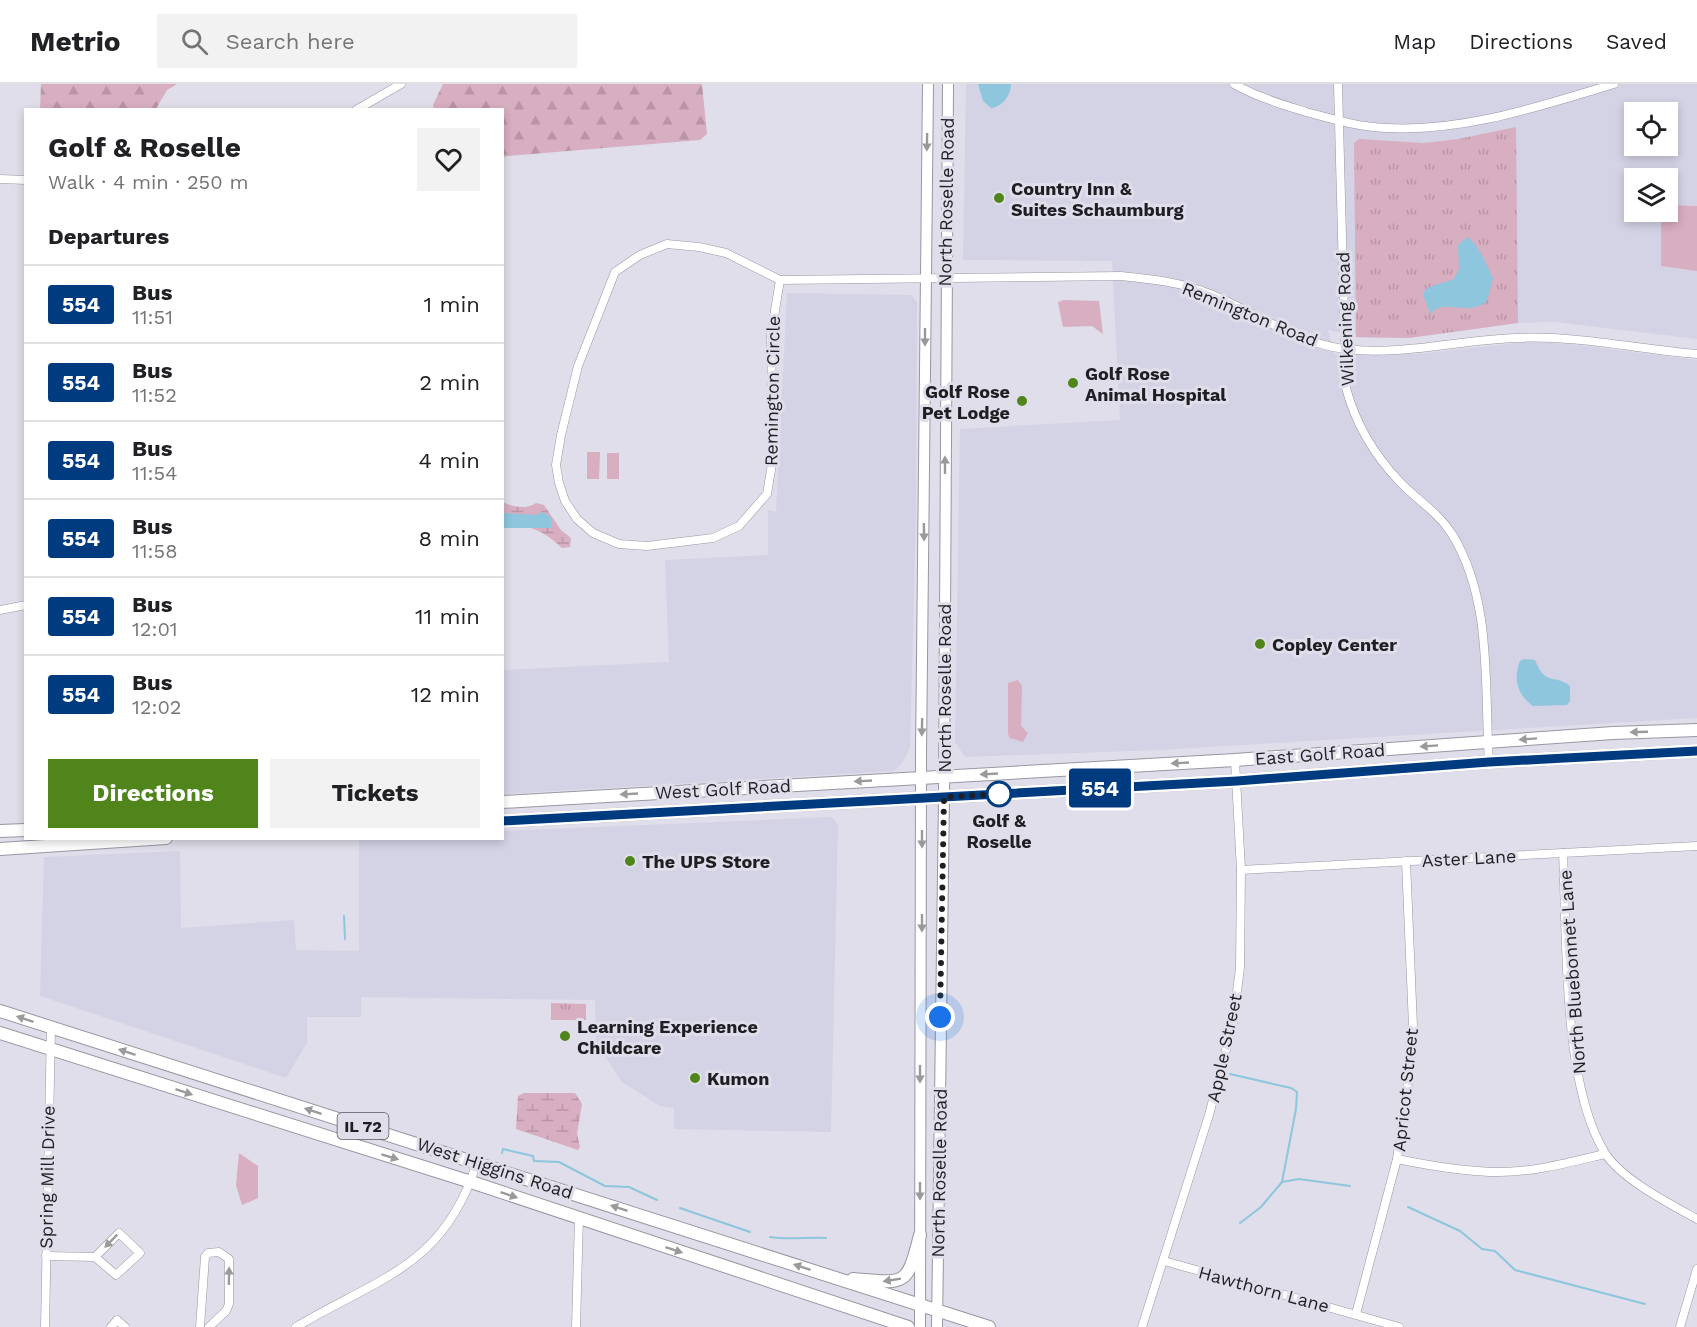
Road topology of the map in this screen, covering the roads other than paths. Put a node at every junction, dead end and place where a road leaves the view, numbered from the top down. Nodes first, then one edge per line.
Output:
1 (401, 84) edge
2 (928, 84) edge
3 (948, 84) edge
4 (1234, 84) edge
5 (1338, 84) edge
6 (1614, 84) edge
7 (359, 108) edge
8 (1339, 121) junction
9 (0, 179) edge
10 (24, 180) edge
11 (925, 279) junction
12 (780, 280) junction
13 (946, 280) junction
14 (1345, 349) junction
15 (1697, 354) edge
16 (24, 605) edge
17 (0, 610) edge
18 (1697, 730) edge
19 (1488, 742) junction
20 (1697, 751) edge
21 (1235, 760) junction
22 (1489, 762) junction
23 (944, 776) junction
24 (921, 777) junction
25 (1237, 781) junction
26 (944, 797) junction
27 (921, 798) junction
28 (504, 802) edge
29 (504, 821) edge
30 (24, 830) edge
31 (0, 831) edge
32 (136, 840) edge
33 (1697, 846) edge
34 (0, 849) edge
35 (1563, 853) junction
36 (1406, 861) junction
37 (1241, 870) junction
38 (0, 1011) edge
39 (51, 1027) junction
40 (0, 1033) edge
41 (49, 1049) junction
42 (1605, 1154) junction
43 (1397, 1159) junction
44 (477, 1162) junction
45 (471, 1182) junction
46 (579, 1217) junction
47 (1697, 1219) edge
48 (920, 1235) junction
49 (46, 1256) junction
50 (95, 1257) junction
51 (1164, 1261) junction
52 (1697, 1269) edge
53 (833, 1277) junction
54 (920, 1306) junction
55 (937, 1311) junction
56 (1356, 1314) junction
57 (45, 1327) edge
58 (111, 1327) edge
59 (125, 1327) edge
60 (200, 1327) edge
61 (209, 1327) edge
62 (296, 1327) edge
63 (576, 1327) edge
64 (908, 1327) edge
65 (920, 1327) edge
66 (937, 1327) edge
67 (989, 1327) edge
68 (1142, 1327) edge
69 (1399, 1327) edge
70 (1680, 1327) edge

1 - 7 street
2 -> 11 main road, North Roselle Road
3 - 13 main road, North Roselle Road
4 - 8 street
5 - 8 street, Wilkening Road
6 - 8 street
8 - 14 street, Wilkening Road
9 - 10 street
11 - 12 street, Remington Circle
11 - 13 street, Remington Circle
11 -> 24 main road, North Roselle Road
12 - 12 street, Remington Circle
13 - 14 street, Remington Road
23 -> 13 main road, North Roselle Road
14 - 15 street, Remington Road
14 - 19 street, Wilkening Road
16 - 17 street
18 -> 19 main road, East Golf Road
19 -> 21 main road, East Golf Road
19 - 22 street, Wilkening Road
20 - 22 main road, East Golf Road
21 -> 23 main road, East Golf Road
21 - 25 street, Apple Street
22 - 25 main road, East Golf Road
23 - 24 main road, West Golf Road
23 - 26 main road, North Roselle Road
24 - 27 main road, North Roselle Road
24 -> 28 main road, West Golf Road
25 - 26 main road, East Golf Road
25 - 37 street, Apple Street
26 - 27 main road, West Golf Road
26 - 55 main road, North Roselle Road
27 - 29 main road, West Golf Road
27 -> 48 main road, North Roselle Road
30 - 31 main road
32 - 34 main road
33 - 35 street, Aster Lane
35 - 36 street, Aster Lane
35 - 42 street, North Bluebonnet Lane
36 - 37 street, Aster Lane
36 - 43 street, Apricot Street
37 - 51 street, Apple Street
39 -> 38 main road, West Higgins Road / IL 72
39 - 41 street, Spring Mill Drive
44 -> 39 main road, West Higgins Road / IL 72
40 - 41 main road, West Higgins Road / IL 72
41 -> 45 main road, West Higgins Road / IL 72
41 - 49 street, Spring Mill Drive
42 - 43 street
42 - 47 street, North Bluebonnet Lane
43 - 56 street, Apricot Street
44 - 45 street
53 -> 44 main road, West Higgins Road / IL 72
45 -> 46 main road, West Higgins Road / IL 72
45 - 62 street
46 - 63 street
46 -> 64 main road, West Higgins Road / IL 72
48 -> 53 main road
48 - 54 main road, North Roselle Road
49 - 50 street
49 - 57 street, Spring Mill Drive
50 -> 50 street
51 - 56 street, Hawthorn Lane
51 - 68 street, Apple Street
52 - 70 street
53 - 54 main road, West Higgins Road / IL 72
54 - 55 main road, West Higgins Road / IL 72
54 - 65 main road, North Roselle Road
55 - 66 main road, North Roselle Road
55 - 67 main road, West Higgins Road / IL 72
56 - 69 street, Hawthorn Lane
58 - 59 street
61 -> 60 street

